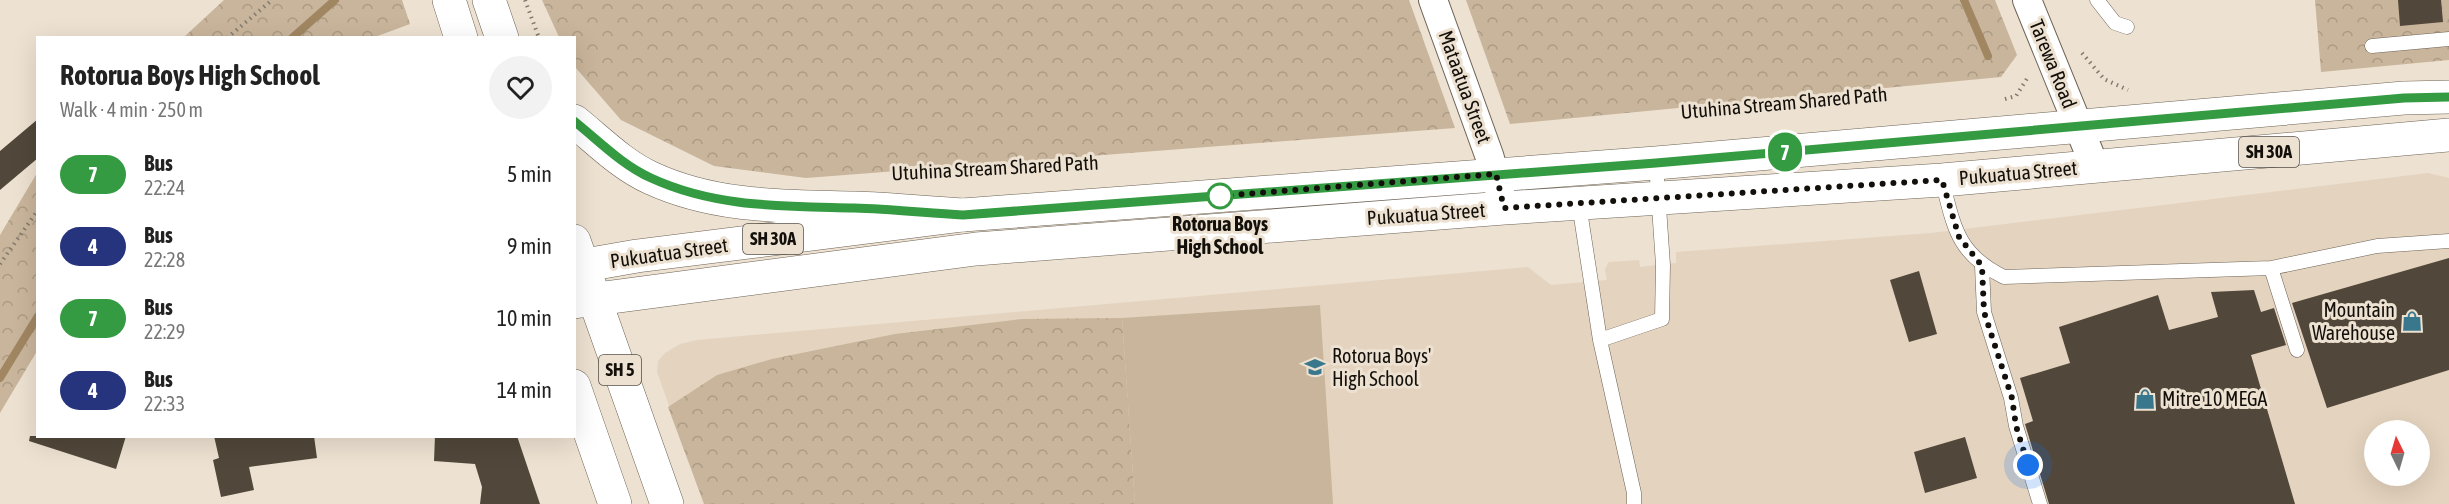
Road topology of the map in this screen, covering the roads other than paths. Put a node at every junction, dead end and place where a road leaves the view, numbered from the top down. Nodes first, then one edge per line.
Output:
1 (449, 0) edge
2 (489, 0) edge
3 (1433, 0) edge
4 (2027, 0) edge
5 (2097, 0) edge
6 (2127, 27) dead end
7 (460, 36) edge
8 (501, 36) edge
9 (2449, 39) edge
10 (2372, 46) dead end
11 (2449, 97) edge
12 (576, 123) edge
13 (2080, 127) junction
14 (2449, 135) edge
15 (2351, 145) junction
16 (2449, 154) edge
17 (1656, 163) junction
18 (2094, 167) junction
19 (1496, 174) junction
20 (1942, 180) junction
21 (1659, 199) junction
22 (1580, 204) junction
23 (1504, 208) junction
24 (963, 215) junction
25 (2449, 241) edge
26 (577, 258) edge
27 (1982, 266) junction
28 (2271, 268) junction
29 (584, 300) edge
30 (1600, 340) junction
31 (2297, 350) dead end
32 (576, 392) edge
33 (615, 504) edge
34 (667, 504) edge
35 (1634, 504) edge
36 (2040, 504) edge

1 - 7 main road
2 - 8 main road
3 - 19 street, Mataatua Street
4 - 13 street, Tarewa Road
5 - 6 lane
9 - 10 lane
11 - 13 main road, Pukuatua Street / SH 30A
12 - 24 main road
13 - 17 main road, Pukuatua Street / SH 30A
13 - 18 street, Tarewa Road
14 - 15 main road
15 - 16 main road, SH 30A
15 - 18 main road, Pukuatua Street / SH 30A
17 - 19 main road, Pukuatua Street / SH 30A
17 - 21 lane
18 - 20 main road, Pukuatua Street / SH 30A
19 - 23 street, Mataatua Street
19 - 24 main road, Pukuatua Street / SH 30A
20 - 21 main road, Pukuatua Street / SH 30A
20 - 27 lane
21 - 22 main road, Pukuatua Street / SH 30A
21 - 30 lane
22 - 23 main road, Pukuatua Street / SH 30A
22 - 30 lane
23 - 29 main road, Pukuatua Street / SH 30A
24 - 26 main road, Pukuatua Street / SH 30A
25 - 28 lane
26 - 29 main road, SH 5
27 - 28 lane
27 - 36 lane
28 - 31 lane
29 - 34 main road, SH 5
30 - 35 lane
32 - 33 main road, SH 5

